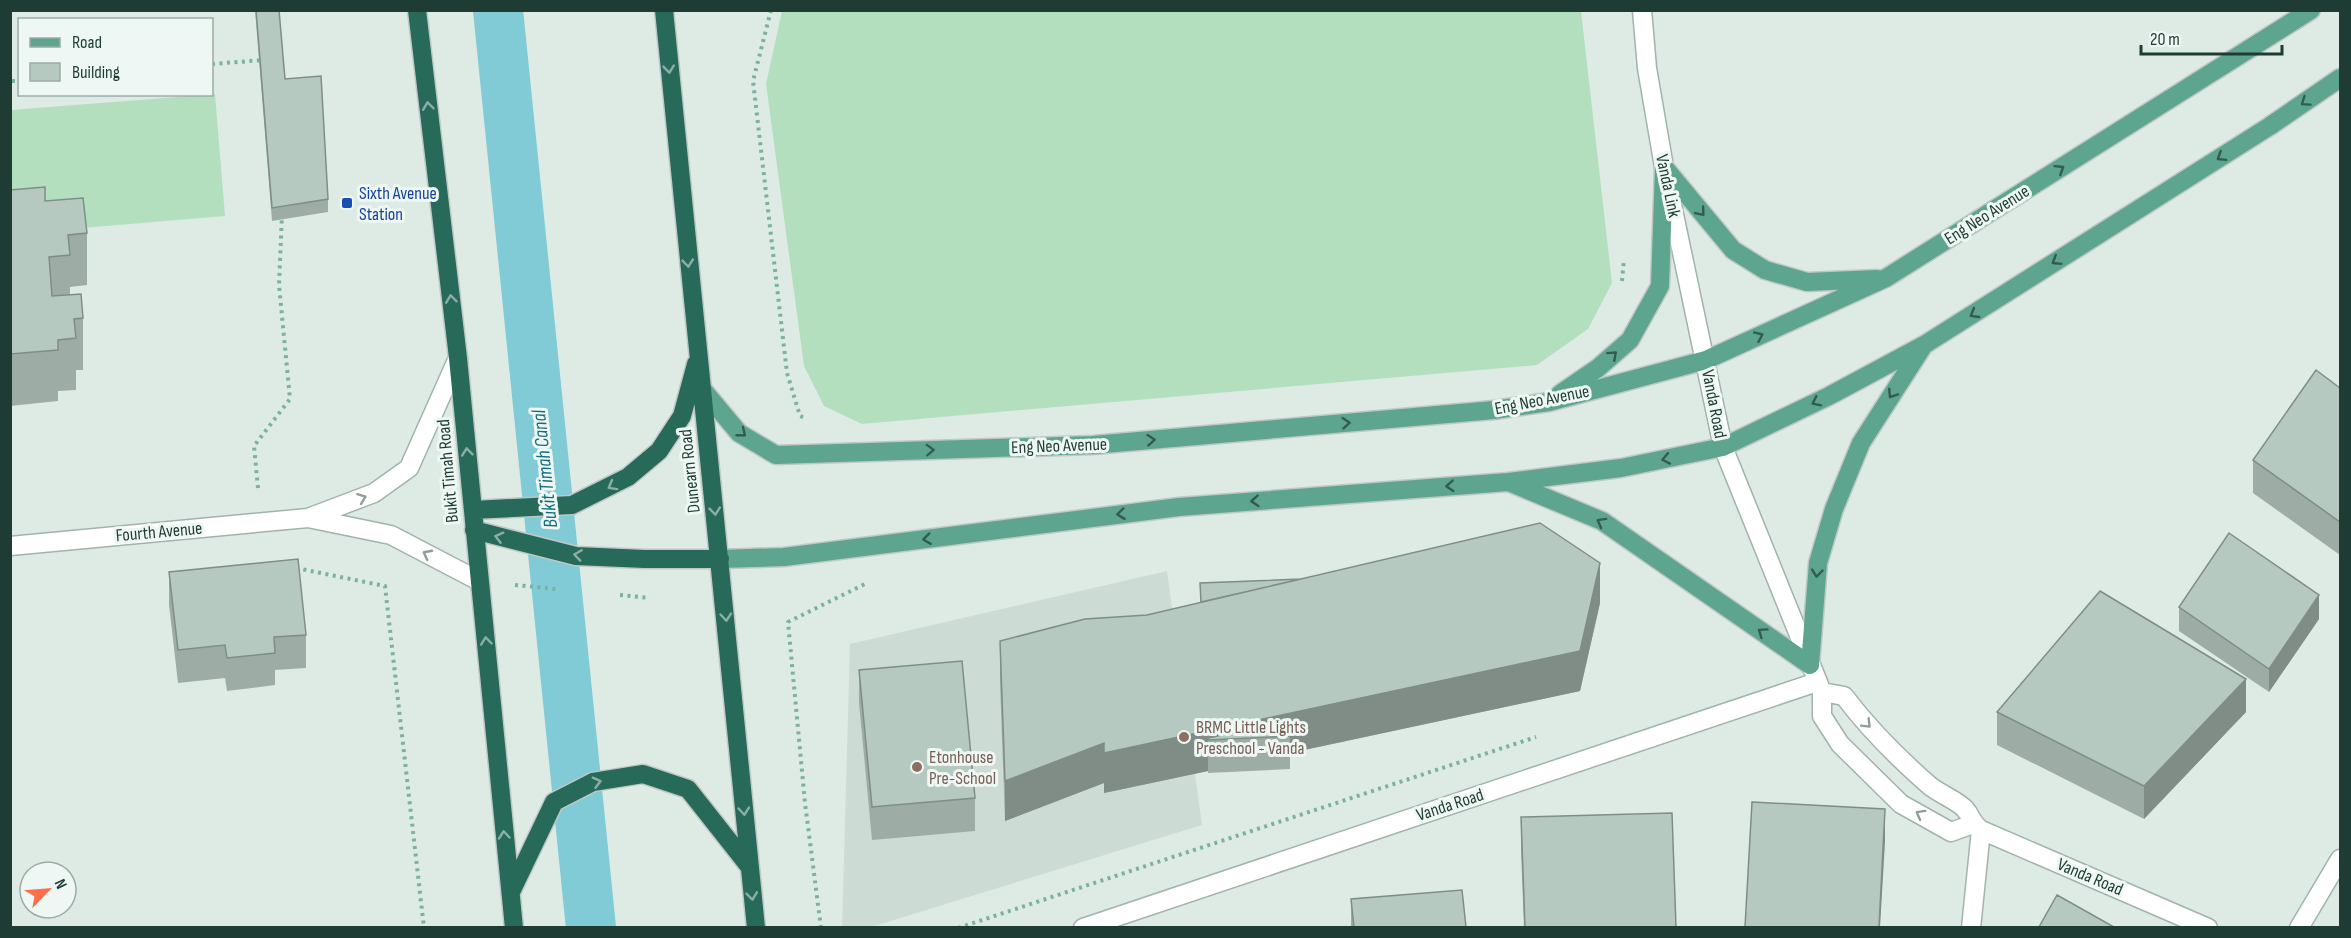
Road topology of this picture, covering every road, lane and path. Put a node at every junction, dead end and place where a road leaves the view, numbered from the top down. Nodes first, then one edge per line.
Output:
1 (417, 10) edge
2 (664, 10) edge
3 (771, 10) edge
4 (1642, 10) edge
5 (2311, 10) edge
6 (264, 60) edge
7 (213, 64) edge
8 (2340, 78) edge
9 (12, 81) dead end
10 (18, 81) edge
11 (1664, 167) junction
12 (283, 204) edge
13 (1624, 249) dead end
14 (1886, 278) junction
15 (1622, 293) dead end
16 (1924, 345) junction
17 (458, 358) junction
18 (698, 358) junction
19 (1706, 360) junction
20 (703, 390) junction
21 (1549, 402) junction
22 (810, 420) dead end
23 (1723, 447) junction
24 (1508, 482) junction
25 (473, 510) junction
26 (308, 518) junction
27 (262, 522) junction
28 (474, 530) junction
29 (10, 546) edge
30 (720, 559) junction
31 (873, 580) dead end
32 (479, 581) junction
33 (1816, 680) junction
34 (1537, 737) dead end
35 (1977, 827) junction
36 (2340, 860) edge
37 (749, 865) junction
38 (510, 893) junction
39 (424, 927) edge
40 (514, 927) edge
41 (756, 927) edge
42 (821, 927) edge
43 (958, 927) edge
44 (1083, 927) edge
45 (1971, 927) edge
46 (2208, 927) edge
47 (2299, 927) edge

17 -> 1 highway, Bukit Timah Road
2 -> 18 highway, Dunearn Road
3 - 22 path
4 - 11 street, Vanda Link
14 -> 5 main road, Eng Neo Avenue
6 - 7 path
8 -> 16 main road
9 - 10 path
11 -> 14 main road
11 - 19 street, Vanda Link
21 -> 11 main road
12 - 27 path
13 - 15 path
19 -> 14 main road, Eng Neo Avenue
16 -> 23 main road
16 -> 33 main road
25 -> 17 highway, Bukit Timah Road
26 -> 17 street, Fourth Avenue
18 - 20 highway, Dunearn Road
18 -> 25 highway
19 - 21 main road, Eng Neo Avenue
19 - 23 street, Vanda Road
20 -> 21 main road, Eng Neo Avenue
20 -> 30 highway, Dunearn Road
23 -> 24 main road
23 - 33 street, Vanda Road
24 -> 30 main road
33 -> 24 main road
25 - 28 highway, Bukit Timah Road
26 - 27 street, Fourth Avenue
32 -> 26 street, Fourth Avenue
27 - 29 street, Fourth Avenue
27 - 39 path
30 -> 28 highway
28 - 32 highway, Bukit Timah Road
30 -> 37 highway, Dunearn Road
31 - 42 path
38 -> 32 highway, Bukit Timah Road
33 -> 35 street, Vanda Road
35 -> 33 street, Vanda Road
33 - 44 street, Vanda Road
34 - 43 path
35 - 45 street
35 - 46 street, Vanda Road
36 - 47 street
38 -> 37 highway
37 -> 41 highway, Dunearn Road
38 - 40 highway, Bukit Timah Road

